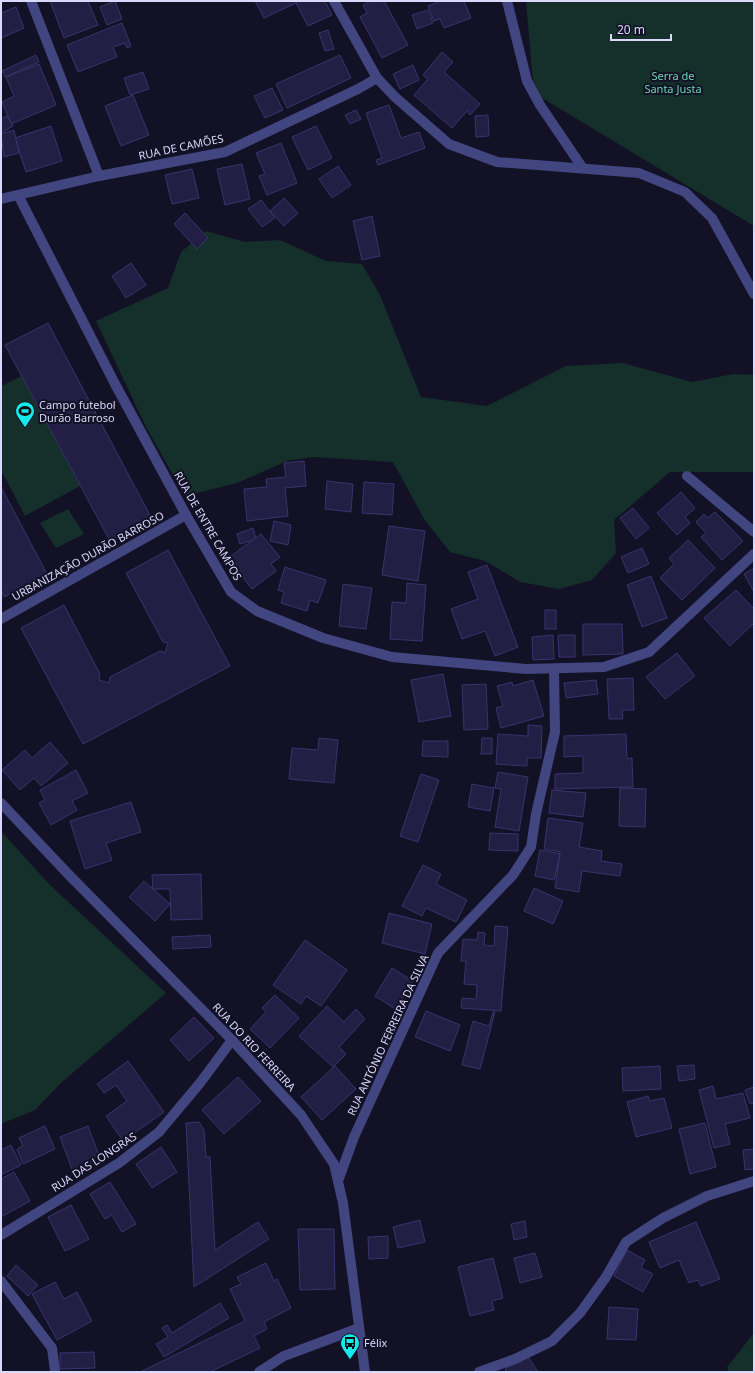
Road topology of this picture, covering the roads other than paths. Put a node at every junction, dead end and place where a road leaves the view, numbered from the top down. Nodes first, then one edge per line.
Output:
1 (31, 1) edge
2 (334, 1) edge
3 (507, 1) edge
4 (377, 78) junction
5 (582, 167) junction
6 (99, 176) junction
7 (18, 195) junction
8 (1, 199) edge
9 (754, 294) edge
10 (687, 476) dead end
11 (186, 515) junction
12 (754, 532) edge
13 (754, 554) edge
14 (1, 619) edge
15 (554, 670) junction
16 (1, 803) edge
17 (232, 1040) junction
18 (338, 1180) junction
19 (754, 1181) edge
20 (1, 1235) edge
21 (1, 1281) edge
22 (359, 1328) junction
23 (55, 1370) dead end
24 (259, 1372) edge
25 (365, 1372) edge
26 (479, 1372) edge

1 - 6 street
2 - 4 street
3 - 5 street
4 - 5 street
4 - 6 street, RUA DE CAMÕES
5 - 9 street
6 - 7 street, RUA DE CAMÕES
7 - 8 street, RUA DE CAMÕES
7 - 11 street, RUA DE ENTRE CAMPOS
10 - 12 street
11 - 14 street, URBANIZAÇÃO DURÃO BARROSO
11 - 15 street, RUA DE ENTRE CAMPOS
13 - 15 street
15 - 18 street, RUA ANTÓNIO FERREIRA DA SILVA
16 - 17 street, RUA DO RIO FERREIRA
17 - 18 street, RUA DO RIO FERREIRA
17 - 20 street, RUA DAS LONGRAS
18 - 22 street, RUA DO RIO FERREIRA
19 - 26 street
21 - 23 street
22 - 24 street
22 - 25 street, RUA DO RIO FERREIRA

